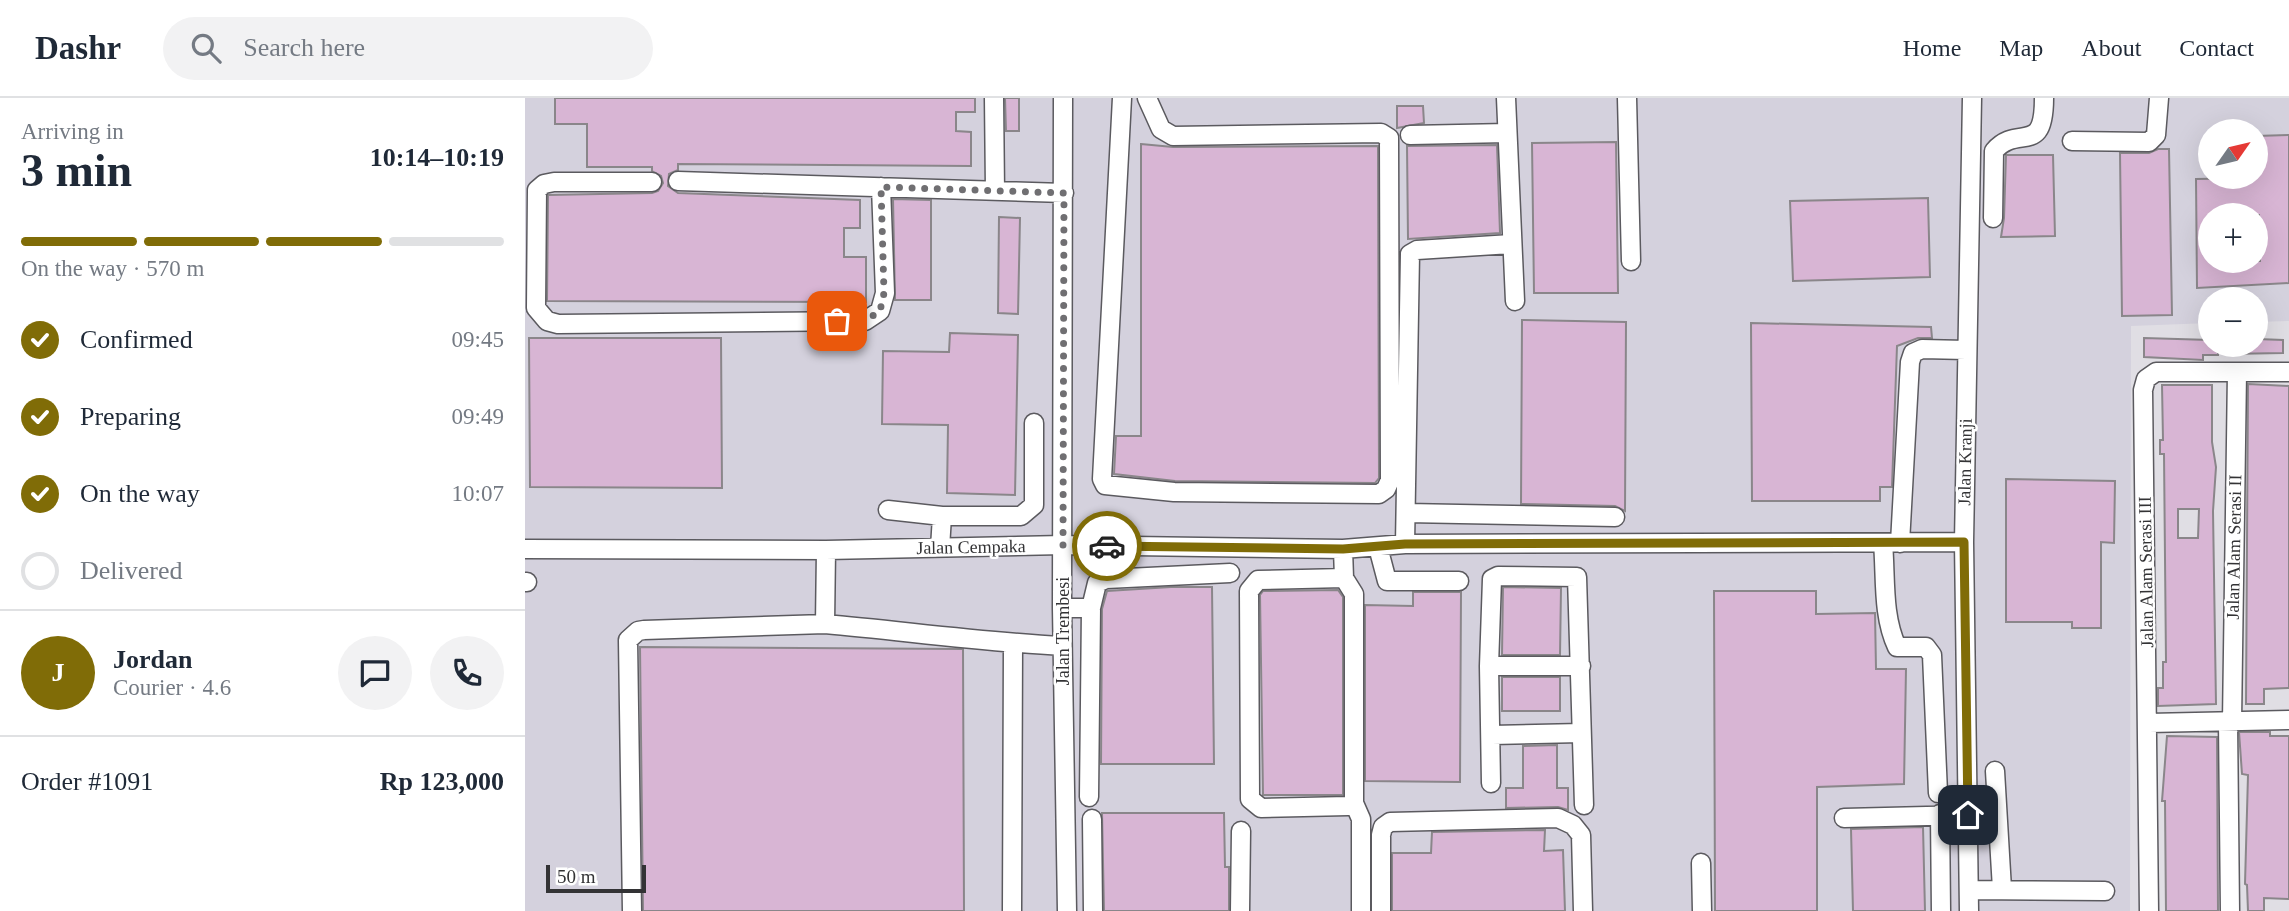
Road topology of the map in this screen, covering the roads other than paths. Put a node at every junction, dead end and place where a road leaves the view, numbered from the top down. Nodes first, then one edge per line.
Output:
1 (994, 98) edge
2 (1063, 98) edge
3 (1122, 98) edge
4 (1147, 98) edge
5 (1506, 98) edge
6 (1627, 98) edge
7 (1972, 98) edge
8 (2044, 98) edge
9 (2159, 98) edge
10 (1507, 133) junction
11 (1411, 135) dead end
12 (2072, 141) dead end
13 (678, 181) dead end
14 (652, 182) dead end
15 (881, 187) junction
16 (995, 191) junction
17 (1064, 193) junction
18 (1993, 218) dead end
19 (1511, 244) junction
20 (1631, 261) dead end
21 (1515, 301) dead end
22 (1966, 350) junction
23 (2237, 372) junction
24 (2289, 372) edge
25 (1034, 423) dead end
26 (888, 510) dead end
27 (1407, 513) junction
28 (1536, 515) junction
29 (942, 516) junction
30 (1615, 517) dead end
31 (1964, 542) junction
32 (1891, 543) junction
33 (1405, 544) junction
34 (1063, 545) junction
35 (1535, 545) junction
36 (1572, 545) junction
37 (1161, 547) junction
38 (1378, 547) junction
39 (940, 548) junction
40 (525, 549) edge
41 (1343, 549) junction
42 (826, 550) junction
43 (1230, 573) dead end
44 (1161, 574) junction
45 (1572, 577) junction
46 (1343, 578) junction
47 (1459, 581) dead end
48 (1062, 608) junction
49 (1091, 608) junction
50 (825, 624) junction
51 (1013, 644) junction
52 (1062, 646) junction
53 (1489, 666) junction
54 (1581, 666) junction
55 (2289, 720) edge
56 (2230, 722) junction
57 (2149, 723) junction
58 (1581, 733) junction
59 (1492, 735) junction
60 (1995, 771) dead end
61 (1491, 783) dead end
62 (1938, 793) dead end
63 (1089, 797) dead end
64 (1354, 803) junction
65 (1584, 805) dead end
66 (1940, 814) junction
67 (1968, 815) junction
68 (1844, 818) dead end
69 (1092, 819) dead end
70 (1241, 831) dead end
71 (1701, 863) dead end
72 (2002, 889) junction
73 (1970, 890) junction
74 (2105, 891) dead end
75 (632, 911) edge
76 (1012, 911) edge
77 (1067, 911) edge
78 (1093, 911) edge
79 (1240, 911) edge
80 (1361, 911) edge
81 (1381, 911) edge
82 (1583, 911) edge
83 (1702, 911) edge
84 (1941, 911) edge
85 (1969, 911) edge
86 (2149, 911) edge
87 (2230, 911) edge

1 - 16 street
2 - 17 street, Jalan Trembesi
3 - 4 street
5 - 10 street
6 - 20 street
7 - 22 street, Jalan Kranji
8 - 18 street
9 - 12 street
10 - 11 street
10 - 19 street
13 - 15 street
14 - 15 street
15 - 16 street
16 - 17 street
17 - 34 street, Jalan Trembesi
19 - 21 street
19 - 27 street
22 - 31 street, Jalan Kranji
22 - 32 street
23 - 24 street, Jalan Alam Serasi III
23 - 56 street, Jalan Alam Serasi II
23 - 57 street, Jalan Alam Serasi III
25 - 29 street
26 - 29 street
27 - 28 street
27 - 33 street
28 - 30 street
28 - 35 street
29 - 39 street
31 - 32 street, Jalan Cempaka
31 - 67 street, Jalan Kranji
32 - 36 street, Jalan Cempaka
32 - 62 street
33 - 35 street, Jalan Cempaka
33 - 38 street, Jalan Cempaka
34 - 37 street, Jalan Cempaka
34 - 39 street, Jalan Cempaka
34 - 48 street, Jalan Trembesi
35 - 36 street, Jalan Cempaka
36 - 45 street
37 - 41 street, Jalan Cempaka
37 - 44 street
38 - 41 street, Jalan Cempaka
38 - 47 street
39 - 42 street, Jalan Cempaka
40 - 42 street, Jalan Cempaka
41 - 46 street
42 - 50 street
43 - 44 street
44 - 49 street
45 - 53 street
45 - 54 street
46 - 64 street
46 - 64 street
48 - 49 street
48 - 52 street, Jalan Trembesi
49 - 63 street
50 - 51 street
50 - 75 street
51 - 52 street
51 - 76 street
52 - 77 street, Jalan Trembesi
53 - 54 street
53 - 59 street
54 - 58 street
55 - 56 street
56 - 57 street
56 - 87 street, Jalan Alam Serasi II
57 - 86 street, Jalan Alam Serasi III
58 - 59 street
58 - 65 street
59 - 61 street
60 - 72 street
64 - 80 street
66 - 67 street
66 - 68 street
66 - 84 street
67 - 73 street, Jalan Kranji
69 - 78 street
70 - 79 street
71 - 83 street
72 - 73 street
72 - 74 street
73 - 85 street, Jalan Kranji
81 - 82 street

